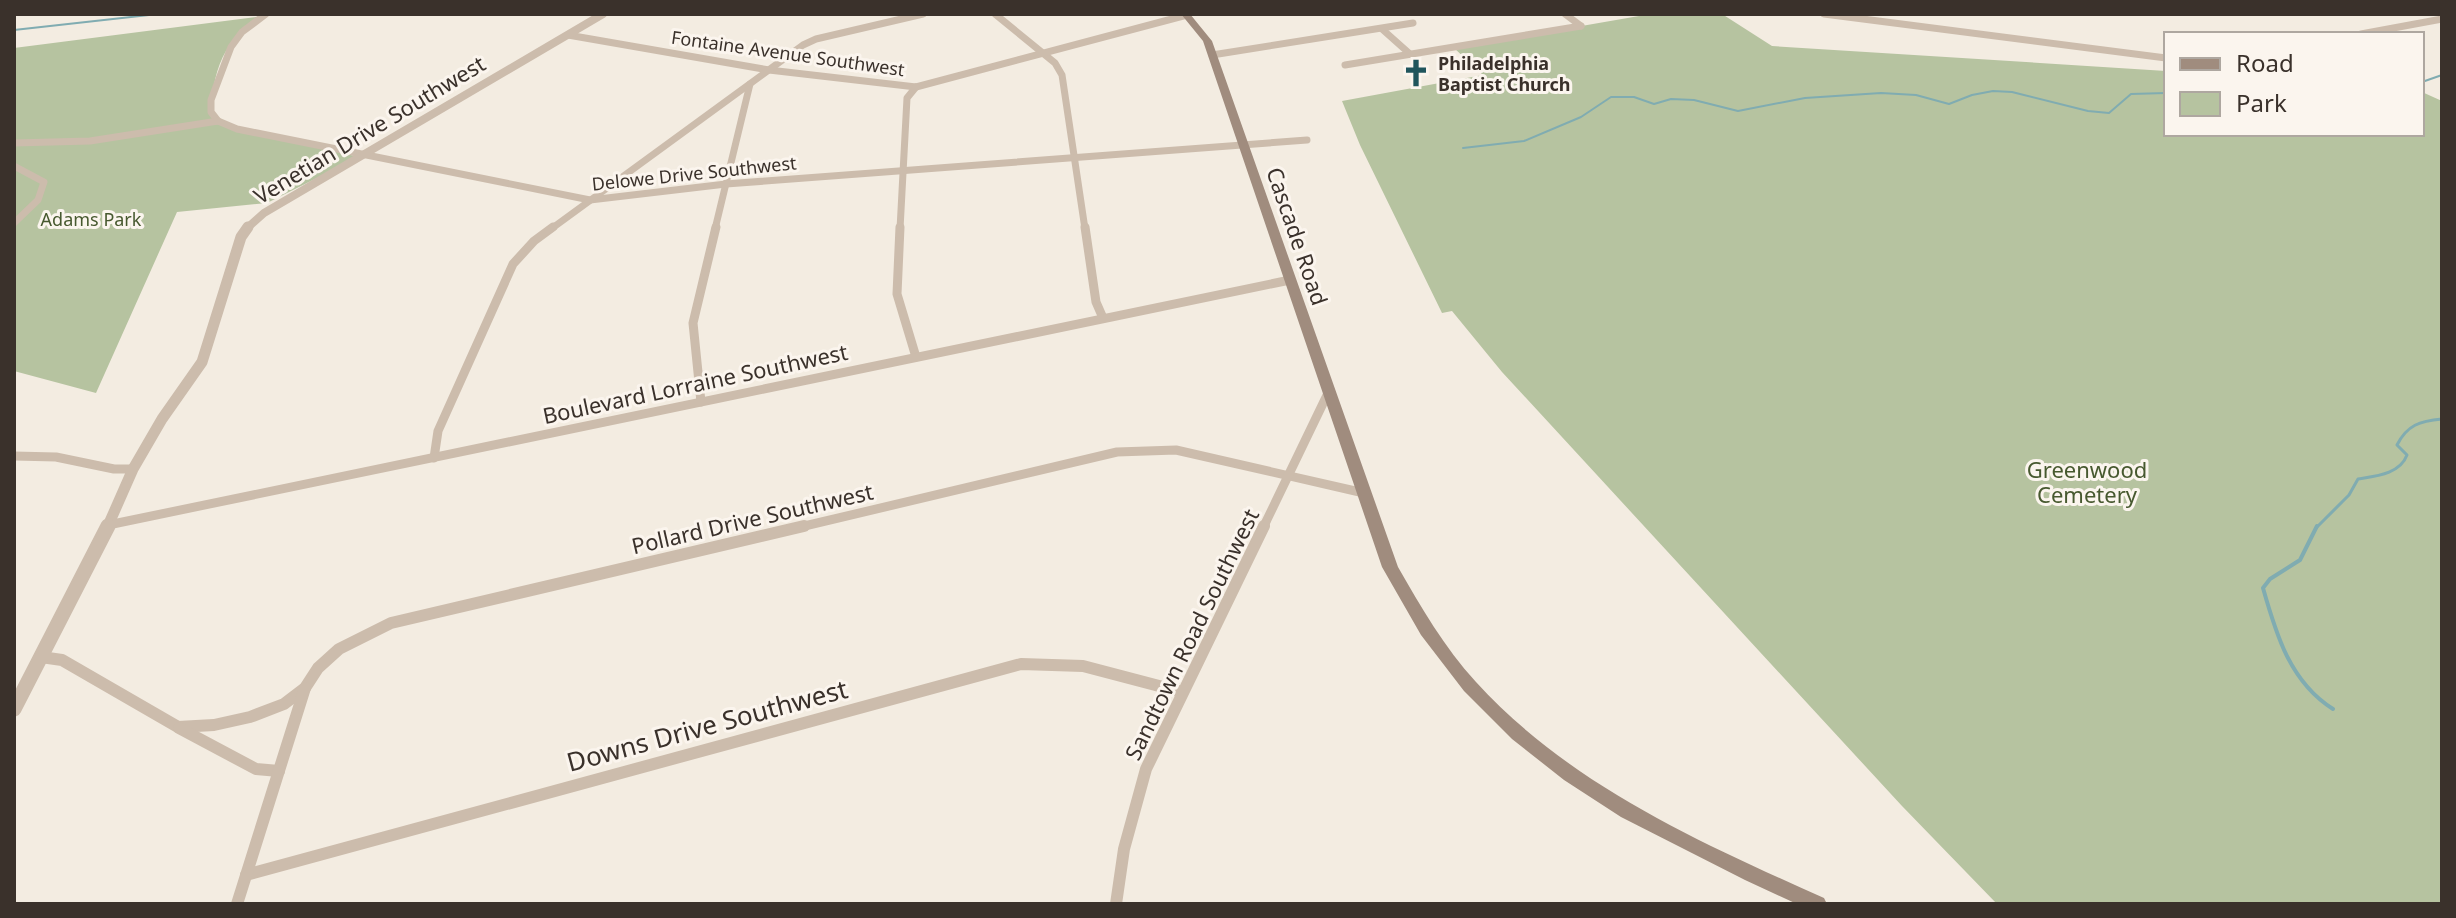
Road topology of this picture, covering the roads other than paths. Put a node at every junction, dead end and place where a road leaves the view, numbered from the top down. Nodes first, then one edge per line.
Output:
1 (266, 14) edge
2 (603, 14) edge
3 (923, 14) edge
4 (995, 14) edge
5 (1565, 14) edge
6 (1824, 14) edge
7 (1186, 15) edge
8 (2442, 19) edge
9 (1413, 23) dead end
10 (1382, 29) junction
11 (2372, 32) edge
12 (568, 35) junction
13 (1042, 53) junction
14 (1410, 54) junction
15 (1212, 55) junction
16 (2164, 58) edge
17 (1345, 65) dead end
18 (769, 70) junction
19 (750, 84) junction
20 (916, 87) junction
21 (218, 121) junction
22 (1307, 140) dead end
23 (14, 143) edge
24 (1243, 146) junction
25 (363, 155) junction
26 (1075, 158) junction
27 (14, 166) edge
28 (904, 171) junction
29 (726, 184) junction
30 (590, 200) junction
31 (14, 223) edge
32 (1290, 280) junction
33 (1103, 318) junction
34 (916, 357) junction
35 (1329, 391) junction
36 (701, 402) junction
37 (14, 456) edge
38 (434, 458) junction
39 (133, 469) junction
40 (1290, 476) junction
41 (1362, 486) junction
42 (108, 525) junction
43 (41, 657) junction
44 (305, 688) junction
45 (1182, 692) junction
46 (14, 709) edge
47 (178, 727) junction
48 (279, 771) junction
49 (246, 875) junction
50 (237, 904) edge
51 (1116, 904) edge
52 (1817, 904) edge

1 - 21 street
2 - 12 street, Venetian Drive Southwest
3 - 18 street
4 - 13 street
5 - 14 street
6 - 16 street
7 - 13 street, Fontaine Avenue Southwest
7 - 15 main road, Cascade Road
8 - 11 street
9 - 10 street
10 - 14 street
10 - 15 street
12 - 18 street, Fontaine Avenue Southwest
12 - 25 street, Venetian Drive Southwest
13 - 20 street, Fontaine Avenue Southwest
13 - 26 street
14 - 17 street
15 - 24 main road, Cascade Road
18 - 19 street
18 - 20 street, Fontaine Avenue Southwest
19 - 29 street
19 - 30 street
20 - 28 street
21 - 23 street, Delowe Drive Southwest
21 - 25 street, Delowe Drive Southwest
22 - 24 street, Delowe Drive Southwest
24 - 26 street, Delowe Drive Southwest
24 - 32 main road, Cascade Road
25 - 30 street, Delowe Drive Southwest
25 - 39 street, Venetian Drive Southwest
26 - 28 street, Delowe Drive Southwest
26 - 33 street
27 - 31 street
28 - 29 street, Delowe Drive Southwest
28 - 34 street
29 - 30 street, Delowe Drive Southwest
29 - 36 street
30 - 38 street
32 - 33 street, Boulevard Lorraine Southwest
32 - 35 main road, Cascade Road
33 - 34 street, Boulevard Lorraine Southwest
34 - 36 street, Boulevard Lorraine Southwest
35 - 40 street, Sandtown Road Southwest
35 - 41 main road, Cascade Road
36 - 38 street, Boulevard Lorraine Southwest
37 - 39 street
38 - 42 street, Boulevard Lorraine Southwest
39 - 42 street, Venetian Drive Southwest
40 - 41 street, Pollard Drive Southwest
40 - 44 street, Pollard Drive Southwest
40 - 45 street, Sandtown Road Southwest
41 - 52 main road, Cascade Road
42 - 43 street, Venetian Drive Southwest
43 - 46 street, Venetian Drive Southwest
43 - 47 street
44 - 47 street, Pollard Drive Southwest
44 - 48 street
45 - 49 street, Downs Drive Southwest
45 - 51 street, Sandtown Road Southwest
47 - 48 street
48 - 49 street
49 - 50 street

